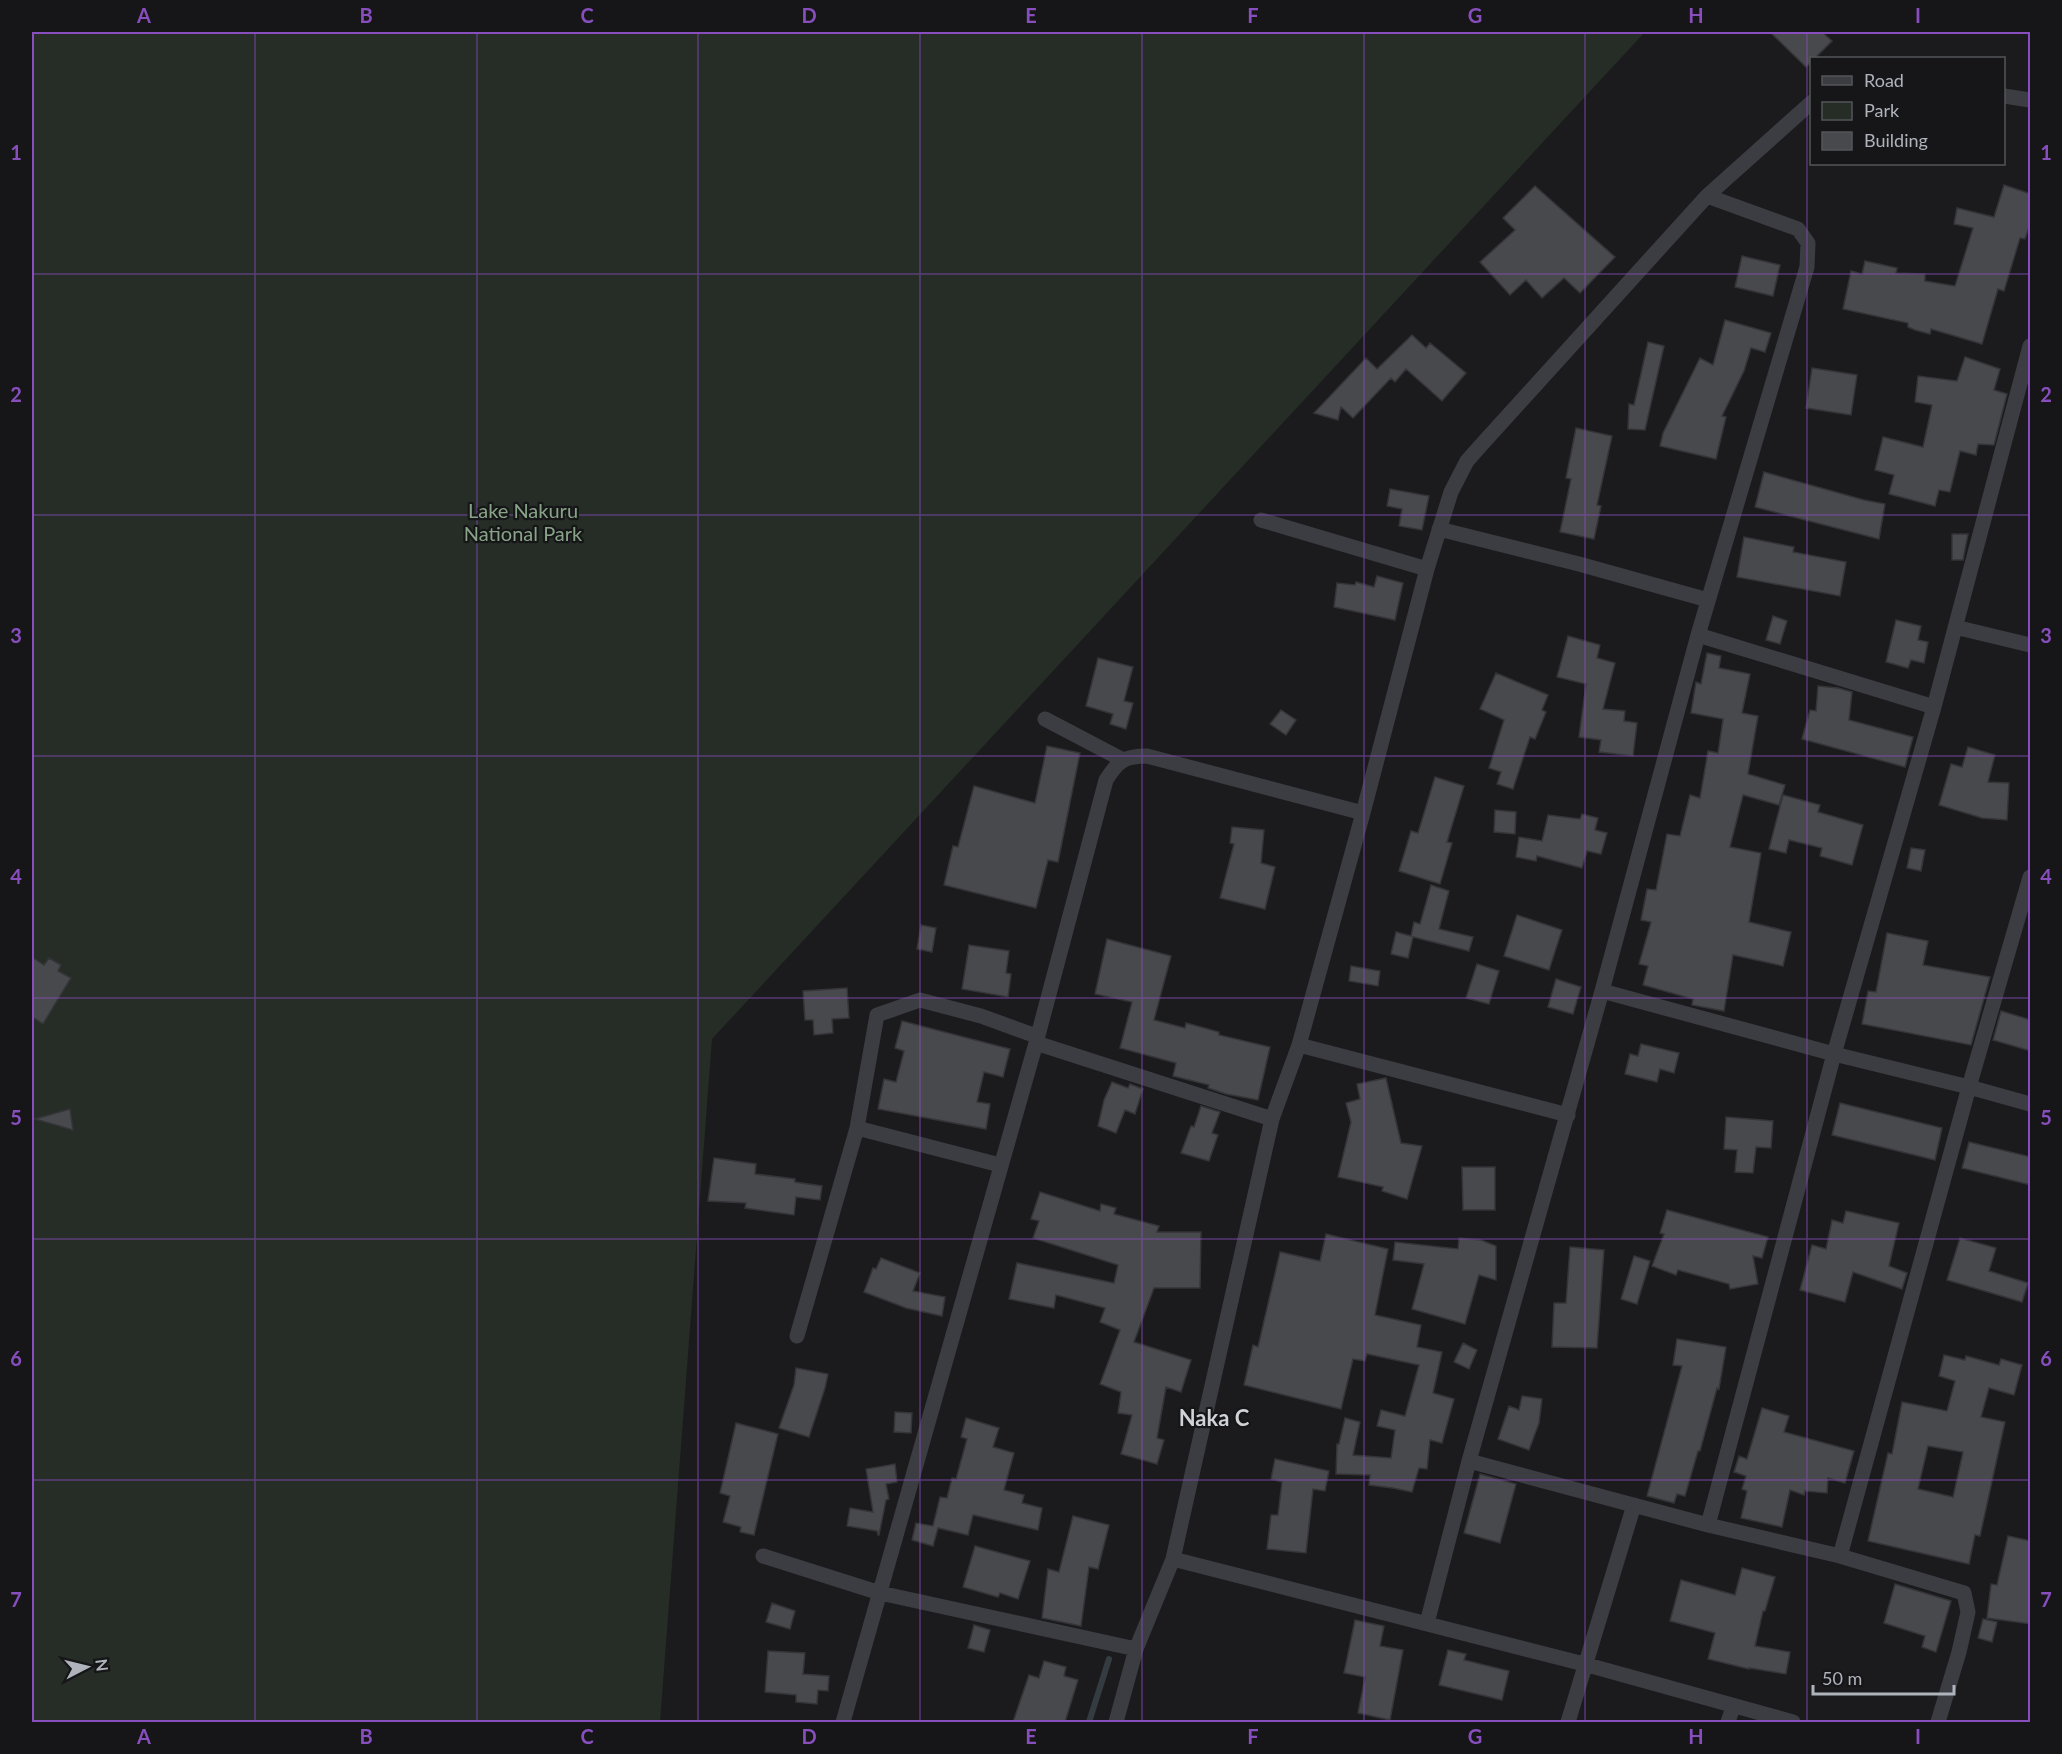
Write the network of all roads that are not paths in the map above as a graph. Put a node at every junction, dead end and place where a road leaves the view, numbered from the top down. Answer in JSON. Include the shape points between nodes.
{"nodes":[{"id":1,"x":2005,"y":96,"type":"edge"},
{"id":2,"x":2031,"y":100,"type":"edge"},
{"id":3,"x":1810,"y":104,"type":"edge"},
{"id":4,"x":1707,"y":196,"type":"junction"},
{"id":5,"x":2031,"y":346,"type":"edge"},
{"id":6,"x":1261,"y":520,"type":"dead end"},
{"id":7,"x":1439,"y":529,"type":"junction"},
{"id":8,"x":1427,"y":569,"type":"junction"},
{"id":9,"x":1708,"y":600,"type":"junction"},
{"id":10,"x":1955,"y":627,"type":"junction"},
{"id":11,"x":1698,"y":634,"type":"junction"},
{"id":12,"x":2031,"y":645,"type":"edge"},
{"id":13,"x":1934,"y":707,"type":"junction"},
{"id":14,"x":1045,"y":719,"type":"dead end"},
{"id":15,"x":1124,"y":760,"type":"junction"},
{"id":16,"x":1363,"y":813,"type":"junction"},
{"id":17,"x":2031,"y":877,"type":"edge"},
{"id":18,"x":1602,"y":991,"type":"junction"},
{"id":19,"x":1036,"y":1040,"type":"junction"},
{"id":20,"x":1299,"y":1045,"type":"junction"},
{"id":21,"x":1834,"y":1054,"type":"junction"},
{"id":22,"x":1969,"y":1087,"type":"junction"},
{"id":23,"x":2031,"y":1104,"type":"edge"},
{"id":24,"x":1568,"y":1115,"type":"junction"},
{"id":25,"x":1272,"y":1119,"type":"junction"},
{"id":26,"x":856,"y":1128,"type":"junction"},
{"id":27,"x":1000,"y":1165,"type":"junction"},
{"id":28,"x":796,"y":1336,"type":"dead end"},
{"id":29,"x":1469,"y":1461,"type":"junction"},
{"id":30,"x":1634,"y":1504,"type":"junction"},
{"id":31,"x":1708,"y":1525,"type":"junction"},
{"id":32,"x":763,"y":1556,"type":"dead end"},
{"id":33,"x":1840,"y":1556,"type":"junction"},
{"id":34,"x":1173,"y":1559,"type":"junction"},
{"id":35,"x":880,"y":1593,"type":"junction"},
{"id":36,"x":1427,"y":1623,"type":"junction"},
{"id":37,"x":1136,"y":1649,"type":"junction"},
{"id":38,"x":1584,"y":1664,"type":"junction"},
{"id":39,"x":1733,"y":1707,"type":"junction"},
{"id":40,"x":843,"y":1722,"type":"edge"},
{"id":41,"x":1116,"y":1722,"type":"edge"},
{"id":42,"x":1568,"y":1722,"type":"edge"},
{"id":43,"x":1728,"y":1722,"type":"edge"},
{"id":44,"x":1793,"y":1722,"type":"edge"},
{"id":45,"x":1938,"y":1722,"type":"edge"}],
"edges":[{"from":1,"to":2,"type":"street"},
{"from":3,"to":4,"type":"street"},
{"from":4,"to":7,"type":"street","via":[[1467,461]]},
{"from":4,"to":9,"type":"street","via":[[1798,229],[1808,243],[1809,257]]},
{"from":5,"to":10,"type":"street"},
{"from":6,"to":8,"type":"street"},
{"from":7,"to":8,"type":"street"},
{"from":7,"to":9,"type":"street"},
{"from":8,"to":16,"type":"street"},
{"from":9,"to":11,"type":"street"},
{"from":10,"to":12,"type":"street"},
{"from":10,"to":13,"type":"street"},
{"from":11,"to":13,"type":"street"},
{"from":11,"to":18,"type":"street"},
{"from":13,"to":21,"type":"street"},
{"from":14,"to":15,"type":"street"},
{"from":15,"to":16,"type":"street","via":[[1147,756]]},
{"from":15,"to":19,"type":"street","via":[[1106,780]]},
{"from":16,"to":20,"type":"street"},
{"from":17,"to":22,"type":"street"},
{"from":18,"to":21,"type":"street"},
{"from":18,"to":24,"type":"street"},
{"from":19,"to":25,"type":"street"},
{"from":19,"to":26,"type":"street","via":[[981,1016],[920,1000],[877,1015]]},
{"from":19,"to":27,"type":"street"},
{"from":20,"to":24,"type":"street"},
{"from":20,"to":25,"type":"street"},
{"from":21,"to":22,"type":"street"},
{"from":21,"to":31,"type":"street"},
{"from":22,"to":23,"type":"street"},
{"from":22,"to":33,"type":"street"},
{"from":24,"to":29,"type":"street"},
{"from":25,"to":34,"type":"street"},
{"from":26,"to":27,"type":"street"},
{"from":26,"to":28,"type":"street"},
{"from":27,"to":35,"type":"street"},
{"from":29,"to":30,"type":"street"},
{"from":29,"to":36,"type":"street"},
{"from":30,"to":31,"type":"street"},
{"from":30,"to":38,"type":"street"},
{"from":31,"to":33,"type":"street"},
{"from":32,"to":35,"type":"street"},
{"from":33,"to":45,"type":"street","via":[[1964,1593],[1968,1612]]},
{"from":34,"to":36,"type":"street"},
{"from":34,"to":37,"type":"street"},
{"from":35,"to":37,"type":"street"},
{"from":35,"to":40,"type":"street"},
{"from":36,"to":38,"type":"street"},
{"from":37,"to":41,"type":"street"},
{"from":38,"to":39,"type":"street"},
{"from":38,"to":42,"type":"street"},
{"from":39,"to":43,"type":"street"},
{"from":39,"to":44,"type":"street"}]}
